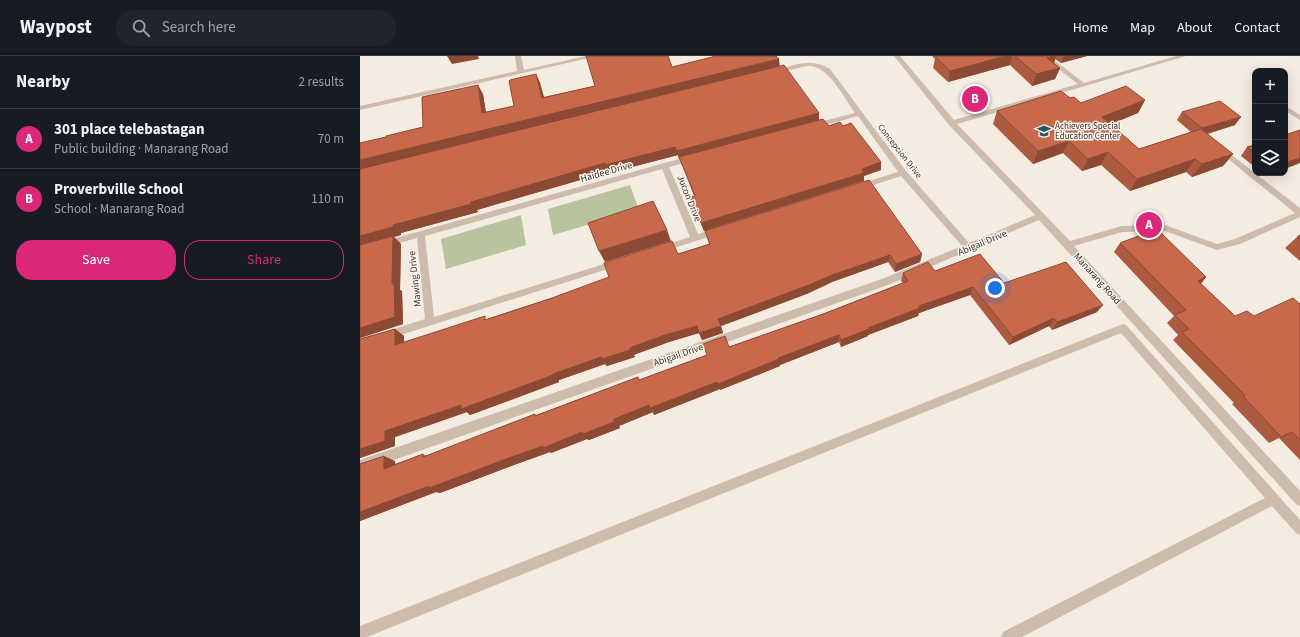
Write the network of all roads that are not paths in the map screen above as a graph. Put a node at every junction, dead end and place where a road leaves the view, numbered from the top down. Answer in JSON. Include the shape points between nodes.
{"nodes":[{"id":1,"x":518,"y":56,"type":"edge"},
{"id":2,"x":595,"y":56,"type":"edge"},
{"id":3,"x":897,"y":56,"type":"edge"},
{"id":4,"x":1045,"y":56,"type":"edge"},
{"id":5,"x":1183,"y":56,"type":"edge"},
{"id":6,"x":521,"y":72,"type":"junction"},
{"id":7,"x":763,"y":76,"type":"edge"},
{"id":8,"x":1083,"y":86,"type":"junction"},
{"id":9,"x":360,"y":108,"type":"edge"},
{"id":10,"x":1288,"y":110,"type":"edge"},
{"id":11,"x":859,"y":114,"type":"junction"},
{"id":12,"x":1300,"y":118,"type":"edge"},
{"id":13,"x":952,"y":123,"type":"junction"},
{"id":14,"x":807,"y":128,"type":"edge"},
{"id":15,"x":1213,"y":142,"type":"edge"},
{"id":16,"x":703,"y":156,"type":"edge"},
{"id":17,"x":665,"y":166,"type":"junction"},
{"id":18,"x":903,"y":173,"type":"junction"},
{"id":19,"x":851,"y":189,"type":"edge"},
{"id":20,"x":1300,"y":213,"type":"edge"},
{"id":21,"x":1041,"y":216,"type":"junction"},
{"id":22,"x":725,"y":229,"type":"edge"},
{"id":23,"x":421,"y":235,"type":"junction"},
{"id":24,"x":695,"y":238,"type":"junction"},
{"id":25,"x":1068,"y":245,"type":"junction"},
{"id":26,"x":969,"y":248,"type":"junction"},
{"id":27,"x":360,"y":252,"type":"edge"},
{"id":28,"x":650,"y":252,"type":"edge"},
{"id":29,"x":627,"y":259,"type":"edge"},
{"id":30,"x":430,"y":321,"type":"junction"},
{"id":31,"x":360,"y":344,"type":"edge"},
{"id":32,"x":360,"y":466,"type":"edge"},
{"id":33,"x":1274,"y":499,"type":"junction"},
{"id":34,"x":1300,"y":500,"type":"edge"},
{"id":35,"x":1300,"y":529,"type":"edge"},
{"id":36,"x":360,"y":633,"type":"edge"},
{"id":37,"x":1008,"y":637,"type":"edge"}],
"edges":[{"from":1,"to":6,"type":"street"},
{"from":2,"to":6,"type":"street"},
{"from":3,"to":13,"type":"street","name":"Manarang Road"},
{"from":4,"to":8,"type":"street"},
{"from":5,"to":8,"type":"street"},
{"from":6,"to":9,"type":"street"},
{"from":7,"to":11,"type":"street","name":"Concepcion Drive","via":[[809,64],[819,65],[828,70]]},
{"from":8,"to":13,"type":"street"},
{"from":10,"to":12,"type":"street"},
{"from":11,"to":14,"type":"street"},
{"from":11,"to":18,"type":"street","name":"Concepcion Drive"},
{"from":13,"to":21,"type":"street","name":"Manarang Road"},
{"from":15,"to":20,"type":"street"},
{"from":16,"to":17,"type":"street","name":"Haidee Drive"},
{"from":17,"to":23,"type":"street","name":"Haidee Drive"},
{"from":17,"to":24,"type":"street","name":"Jucon Drive"},
{"from":18,"to":19,"type":"street"},
{"from":18,"to":26,"type":"street","name":"Concepcion Drive"},
{"from":20,"to":25,"type":"street","via":[[1236,242],[1218,246],[1165,228],[1122,229]]},
{"from":21,"to":25,"type":"street","name":"Manarang Road"},
{"from":21,"to":26,"type":"street","name":"Abigail Drive"},
{"from":22,"to":24,"type":"street"},
{"from":23,"to":27,"type":"street","name":"Haidee Drive"},
{"from":23,"to":30,"type":"street","name":"Mawing Drive"},
{"from":24,"to":28,"type":"street"},
{"from":25,"to":34,"type":"street","name":"Manarang Road"},
{"from":26,"to":32,"type":"street","name":"Abigail Drive","via":[[885,282]]},
{"from":29,"to":30,"type":"street"},
{"from":30,"to":31,"type":"street"},
{"from":33,"to":35,"type":"street"},
{"from":33,"to":36,"type":"street","via":[[1123,328]]},
{"from":33,"to":37,"type":"street"}]}
